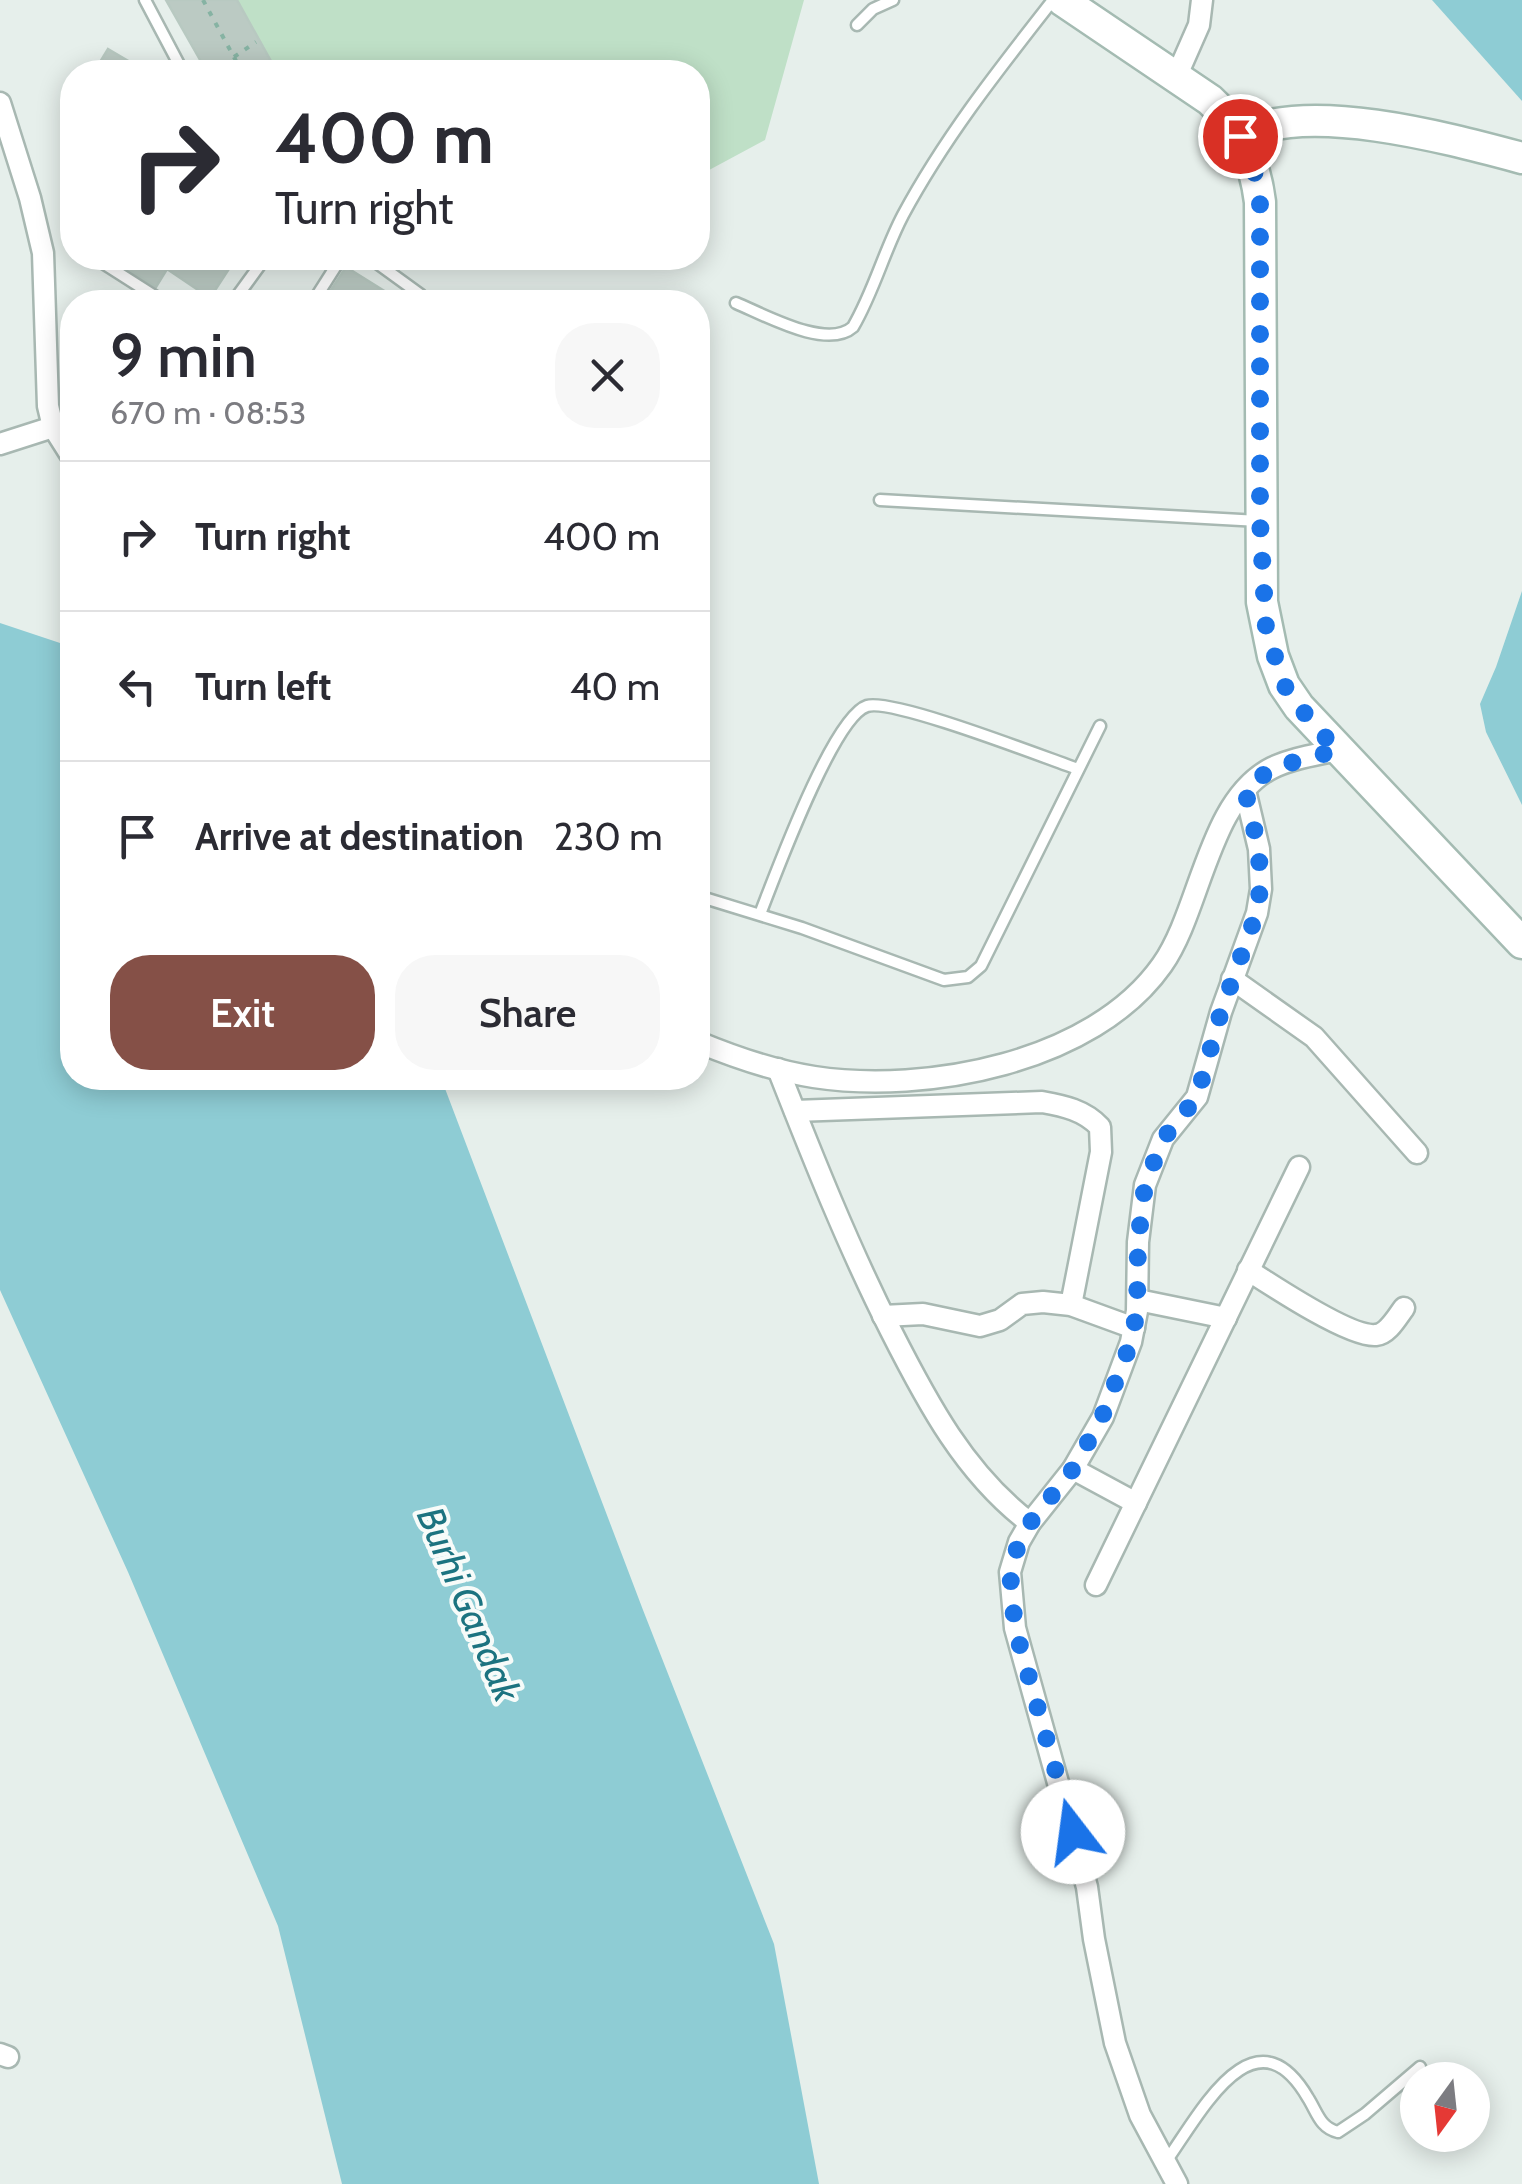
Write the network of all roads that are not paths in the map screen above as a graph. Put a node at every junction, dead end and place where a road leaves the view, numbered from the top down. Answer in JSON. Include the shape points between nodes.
{"nodes":[{"id":1,"x":145,"y":0,"type":"edge"},
{"id":2,"x":893,"y":0,"type":"edge"},
{"id":3,"x":1053,"y":0,"type":"edge"},
{"id":4,"x":1062,"y":0,"type":"edge"},
{"id":5,"x":1202,"y":0,"type":"edge"},
{"id":6,"x":858,"y":25,"type":"dead end"},
{"id":7,"x":178,"y":60,"type":"edge"},
{"id":8,"x":1176,"y":76,"type":"junction"},
{"id":9,"x":0,"y":103,"type":"edge"},
{"id":10,"x":1240,"y":136,"type":"junction"},
{"id":11,"x":1522,"y":158,"type":"edge"},
{"id":12,"x":114,"y":270,"type":"edge"},
{"id":13,"x":387,"y":270,"type":"edge"},
{"id":14,"x":145,"y":290,"type":"edge"},
{"id":15,"x":414,"y":290,"type":"edge"},
{"id":16,"x":736,"y":303,"type":"dead end"},
{"id":17,"x":54,"y":427,"type":"junction"},
{"id":18,"x":60,"y":437,"type":"edge"},
{"id":19,"x":0,"y":444,"type":"edge"},
{"id":20,"x":880,"y":500,"type":"dead end"},
{"id":21,"x":1260,"y":521,"type":"junction"},
{"id":22,"x":1100,"y":726,"type":"dead end"},
{"id":23,"x":1338,"y":750,"type":"junction"},
{"id":24,"x":1078,"y":769,"type":"junction"},
{"id":25,"x":1245,"y":790,"type":"junction"},
{"id":26,"x":710,"y":899,"type":"edge"},
{"id":27,"x":760,"y":914,"type":"junction"},
{"id":28,"x":1522,"y":943,"type":"edge"},
{"id":29,"x":1232,"y":978,"type":"junction"},
{"id":30,"x":710,"y":1046,"type":"edge"},
{"id":31,"x":778,"y":1069,"type":"junction"},
{"id":32,"x":795,"y":1111,"type":"junction"},
{"id":33,"x":1416,"y":1153,"type":"dead end"},
{"id":34,"x":1299,"y":1168,"type":"dead end"},
{"id":35,"x":1248,"y":1270,"type":"junction"},
{"id":36,"x":1138,"y":1300,"type":"junction"},
{"id":37,"x":1071,"y":1305,"type":"junction"},
{"id":38,"x":1404,"y":1308,"type":"dead end"},
{"id":39,"x":884,"y":1316,"type":"junction"},
{"id":40,"x":1226,"y":1318,"type":"junction"},
{"id":41,"x":1134,"y":1328,"type":"junction"},
{"id":42,"x":1073,"y":1469,"type":"junction"},
{"id":43,"x":1136,"y":1503,"type":"junction"},
{"id":44,"x":1030,"y":1523,"type":"junction"},
{"id":45,"x":1096,"y":1586,"type":"dead end"},
{"id":46,"x":1400,"y":2084,"type":"edge"},
{"id":47,"x":1166,"y":2160,"type":"junction"},
{"id":48,"x":1177,"y":2184,"type":"edge"}],
"edges":[{"from":1,"to":7,"type":"lane"},
{"from":2,"to":6,"type":"lane","via":[[873,8]]},
{"from":3,"to":16,"type":"lane","via":[[925,176],[853,327],[824,336]]},
{"from":4,"to":8,"type":"street"},
{"from":5,"to":8,"type":"street","via":[[1199,25]]},
{"from":8,"to":10,"type":"street","via":[[1226,114]]},
{"from":9,"to":17,"type":"street","via":[[43,253],[46,381]]},
{"from":10,"to":11,"type":"street","via":[[1286,121],[1360,124]]},
{"from":10,"to":21,"type":"street","via":[[1260,202]]},
{"from":12,"to":14,"type":"lane"},
{"from":13,"to":15,"type":"lane"},
{"from":17,"to":18,"type":"street"},
{"from":17,"to":19,"type":"street"},
{"from":20,"to":21,"type":"lane"},
{"from":21,"to":23,"type":"street","via":[[1262,602],[1273,656],[1298,707]]},
{"from":22,"to":24,"type":"lane"},
{"from":23,"to":25,"type":"street","via":[[1272,768]]},
{"from":23,"to":28,"type":"street"},
{"from":24,"to":27,"type":"lane","via":[[981,966],[968,978],[944,980]]},
{"from":24,"to":27,"type":"lane","via":[[905,710],[870,705],[856,711],[803,808]]},
{"from":25,"to":29,"type":"street","via":[[1260,889]]},
{"from":25,"to":31,"type":"street","via":[[1220,830],[1161,966],[1085,1031],[1047,1050],[946,1076],[863,1081]]},
{"from":26,"to":27,"type":"lane"},
{"from":29,"to":33,"type":"street","via":[[1314,1037]]},
{"from":29,"to":36,"type":"street","via":[[1197,1097],[1163,1139],[1145,1185]]},
{"from":30,"to":31,"type":"street"},
{"from":31,"to":32,"type":"street"},
{"from":32,"to":37,"type":"street","via":[[1042,1102],[1092,1118],[1100,1128],[1101,1152]]},
{"from":32,"to":39,"type":"street"},
{"from":34,"to":35,"type":"street"},
{"from":35,"to":38,"type":"street","via":[[1372,1336],[1390,1327]]},
{"from":35,"to":40,"type":"street"},
{"from":36,"to":40,"type":"street"},
{"from":36,"to":41,"type":"street"},
{"from":37,"to":39,"type":"street","via":[[1022,1304],[980,1326],[923,1314]]},
{"from":37,"to":41,"type":"street"},
{"from":39,"to":44,"type":"street","via":[[969,1464]]},
{"from":40,"to":43,"type":"street"},
{"from":41,"to":42,"type":"street","via":[[1114,1391]]},
{"from":42,"to":43,"type":"street"},
{"from":42,"to":44,"type":"street"},
{"from":43,"to":45,"type":"street"},
{"from":44,"to":47,"type":"street","via":[[1010,1572],[1015,1628],[1081,1861],[1115,2043],[1140,2115]]},
{"from":46,"to":47,"type":"lane","via":[[1338,2132],[1325,2127],[1286,2069],[1256,2062],[1225,2083]]},
{"from":47,"to":48,"type":"street"}]}
